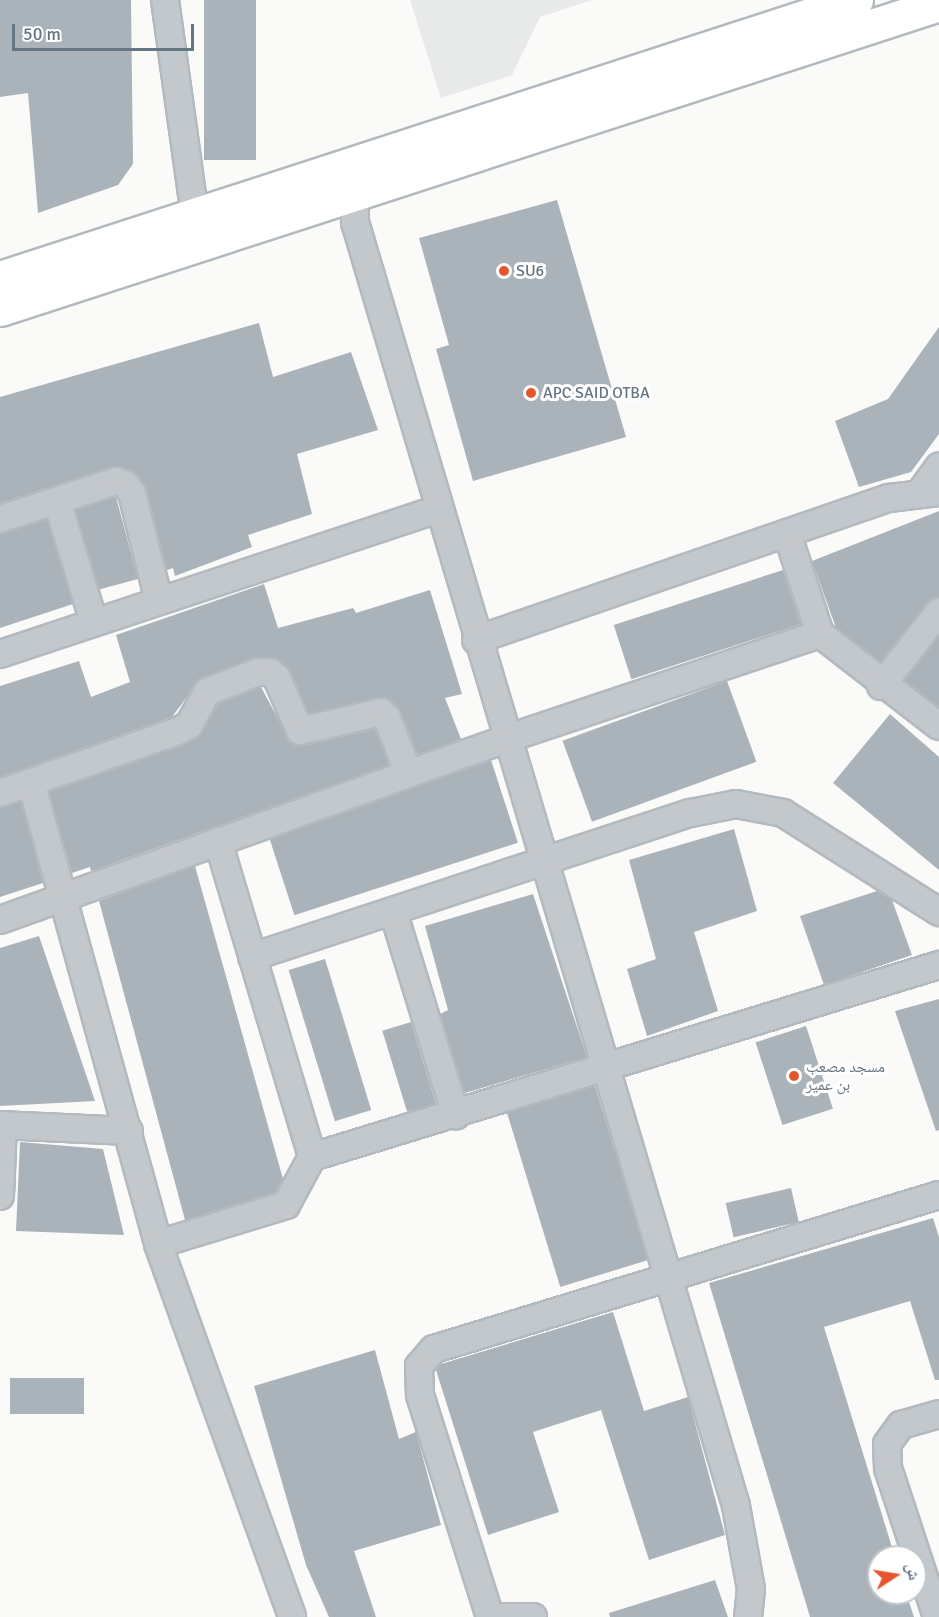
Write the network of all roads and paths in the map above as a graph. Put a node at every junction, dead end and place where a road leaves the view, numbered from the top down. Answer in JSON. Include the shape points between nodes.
{"nodes":[{"id":1,"x":165,"y":0,"type":"edge"},
{"id":2,"x":856,"y":0,"type":"edge"},
{"id":3,"x":939,"y":4,"type":"edge"},
{"id":4,"x":345,"y":190,"type":"junction"},
{"id":5,"x":195,"y":215,"type":"junction"},
{"id":6,"x":0,"y":278,"type":"edge"},
{"id":7,"x":0,"y":309,"type":"edge"},
{"id":8,"x":939,"y":467,"type":"edge"},
{"id":9,"x":930,"y":491,"type":"edge"},
{"id":10,"x":57,"y":501,"type":"junction"},
{"id":11,"x":438,"y":509,"type":"junction"},
{"id":12,"x":0,"y":519,"type":"edge"},
{"id":13,"x":787,"y":533,"type":"junction"},
{"id":14,"x":159,"y":601,"type":"junction"},
{"id":15,"x":939,"y":612,"type":"edge"},
{"id":16,"x":94,"y":623,"type":"junction"},
{"id":17,"x":820,"y":634,"type":"junction"},
{"id":18,"x":476,"y":640,"type":"junction"},
{"id":19,"x":0,"y":654,"type":"edge"},
{"id":20,"x":881,"y":686,"type":"junction"},
{"id":21,"x":939,"y":726,"type":"edge"},
{"id":22,"x":506,"y":739,"type":"junction"},
{"id":23,"x":409,"y":774,"type":"junction"},
{"id":24,"x":31,"y":782,"type":"junction"},
{"id":25,"x":0,"y":793,"type":"edge"},
{"id":26,"x":218,"y":841,"type":"junction"},
{"id":27,"x":544,"y":862,"type":"junction"},
{"id":28,"x":66,"y":895,"type":"junction"},
{"id":29,"x":393,"y":911,"type":"junction"},
{"id":30,"x":939,"y":912,"type":"edge"},
{"id":31,"x":0,"y":920,"type":"edge"},
{"id":32,"x":252,"y":957,"type":"junction"},
{"id":33,"x":939,"y":965,"type":"edge"},
{"id":34,"x":606,"y":1070,"type":"junction"},
{"id":35,"x":456,"y":1116,"type":"junction"},
{"id":36,"x":1,"y":1125,"type":"edge"},
{"id":37,"x":129,"y":1131,"type":"junction"},
{"id":38,"x":312,"y":1157,"type":"junction"},
{"id":39,"x":939,"y":1195,"type":"edge"},
{"id":40,"x":0,"y":1196,"type":"edge"},
{"id":41,"x":158,"y":1244,"type":"junction"},
{"id":42,"x":669,"y":1277,"type":"junction"},
{"id":43,"x":939,"y":1414,"type":"edge"},
{"id":44,"x":292,"y":1617,"type":"edge"},
{"id":45,"x":490,"y":1617,"type":"edge"},
{"id":46,"x":504,"y":1617,"type":"edge"},
{"id":47,"x":533,"y":1617,"type":"edge"},
{"id":48,"x":748,"y":1617,"type":"edge"},
{"id":49,"x":937,"y":1617,"type":"edge"}],
"edges":[{"from":1,"to":5,"type":"street"},
{"from":2,"to":4,"type":"main road"},
{"from":3,"to":4,"type":"main road"},
{"from":4,"to":5,"type":"main road"},
{"from":4,"to":7,"type":"main road"},
{"from":4,"to":11,"type":"street"},
{"from":5,"to":6,"type":"main road"},
{"from":8,"to":9,"type":"street"},
{"from":9,"to":13,"type":"street"},
{"from":10,"to":12,"type":"street"},
{"from":10,"to":14,"type":"street","via":[[116,482],[125,484],[132,493]]},
{"from":10,"to":16,"type":"street"},
{"from":11,"to":14,"type":"street"},
{"from":11,"to":18,"type":"street"},
{"from":13,"to":17,"type":"street"},
{"from":13,"to":18,"type":"street"},
{"from":14,"to":16,"type":"street"},
{"from":15,"to":20,"type":"street"},
{"from":16,"to":19,"type":"street"},
{"from":17,"to":20,"type":"street"},
{"from":17,"to":22,"type":"street"},
{"from":18,"to":22,"type":"street"},
{"from":20,"to":21,"type":"street"},
{"from":22,"to":23,"type":"street"},
{"from":22,"to":27,"type":"street"},
{"from":23,"to":24,"type":"street","via":[[381,712],[300,730],[270,672],[207,692],[189,725],[178,731]]},
{"from":23,"to":26,"type":"street"},
{"from":24,"to":25,"type":"street"},
{"from":24,"to":28,"type":"street"},
{"from":26,"to":28,"type":"street"},
{"from":26,"to":32,"type":"street"},
{"from":27,"to":29,"type":"street"},
{"from":27,"to":30,"type":"street","via":[[691,813],[736,804],[783,813]]},
{"from":27,"to":34,"type":"street"},
{"from":28,"to":31,"type":"street"},
{"from":28,"to":37,"type":"street"},
{"from":29,"to":32,"type":"street"},
{"from":29,"to":35,"type":"street"},
{"from":32,"to":38,"type":"street"},
{"from":33,"to":34,"type":"street"},
{"from":34,"to":35,"type":"street"},
{"from":34,"to":42,"type":"street"},
{"from":35,"to":38,"type":"street"},
{"from":36,"to":37,"type":"street"},
{"from":36,"to":40,"type":"street"},
{"from":37,"to":41,"type":"street"},
{"from":38,"to":41,"type":"street","via":[[286,1205]]},
{"from":39,"to":42,"type":"street"},
{"from":41,"to":44,"type":"street"},
{"from":42,"to":45,"type":"street","via":[[434,1349],[419,1366],[420,1395]]},
{"from":42,"to":48,"type":"street","via":[[736,1506],[751,1589]]},
{"from":43,"to":49,"type":"street","via":[[901,1425],[887,1444],[888,1468]]},
{"from":46,"to":47,"type":"street"}]}
